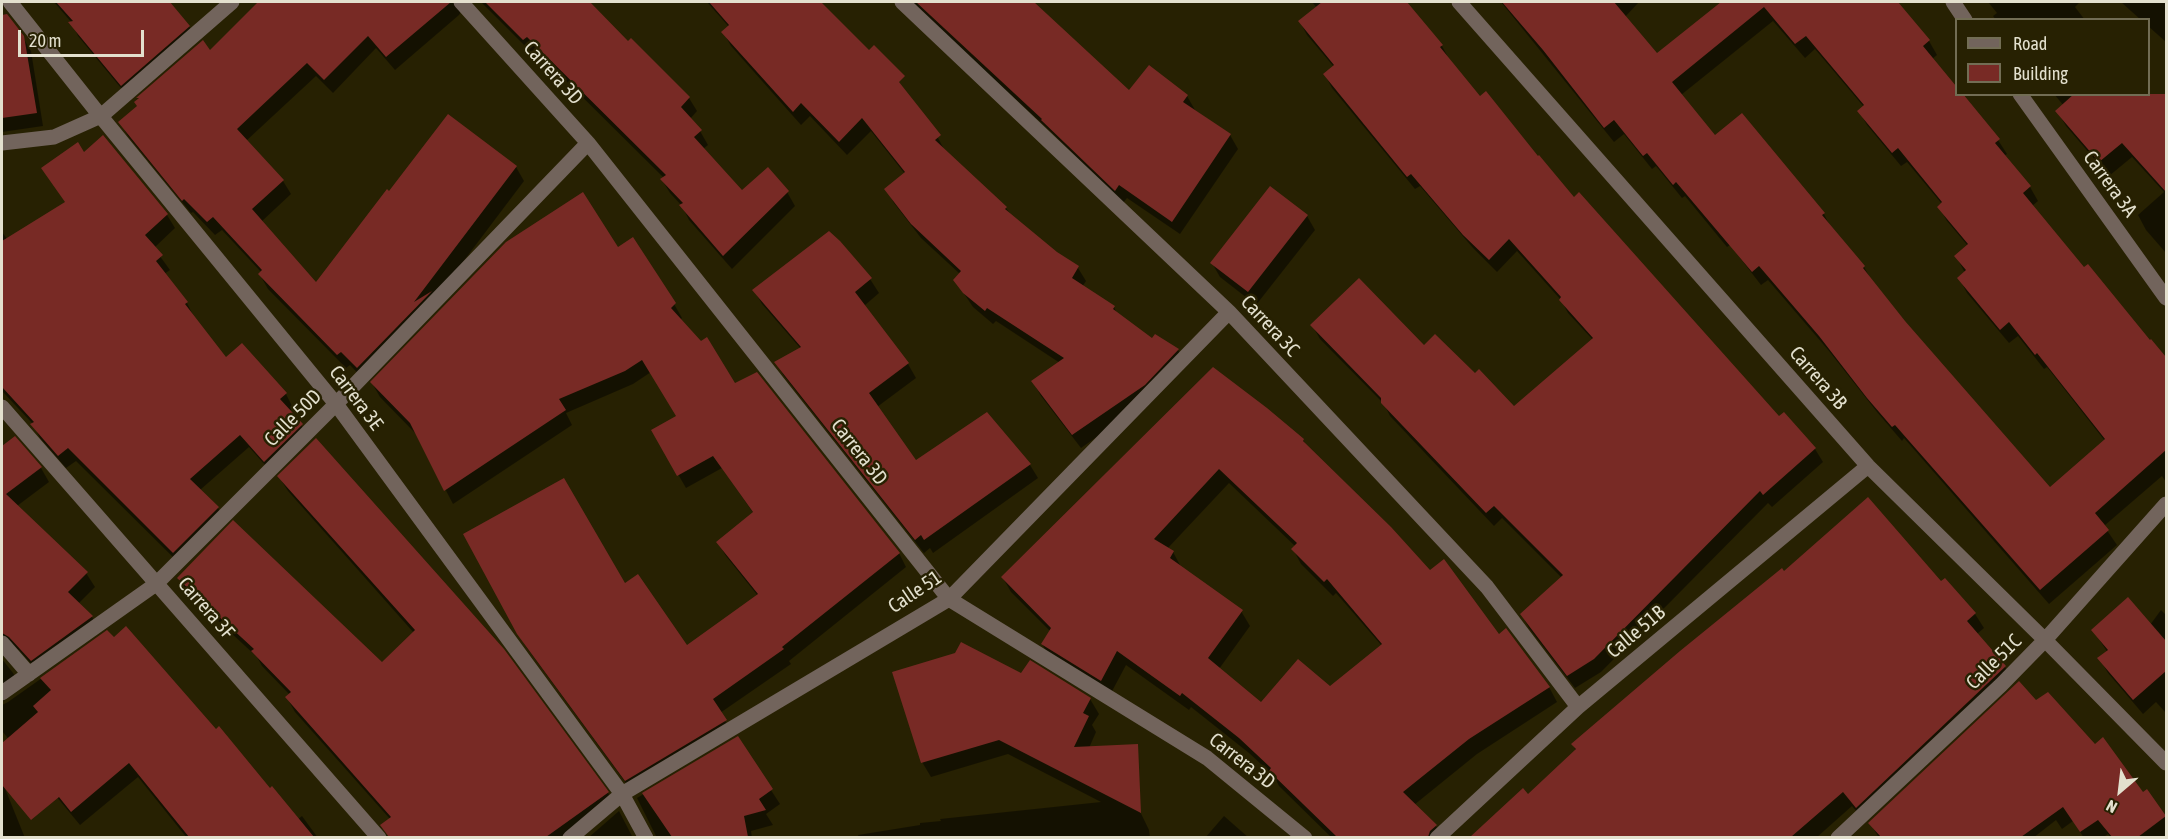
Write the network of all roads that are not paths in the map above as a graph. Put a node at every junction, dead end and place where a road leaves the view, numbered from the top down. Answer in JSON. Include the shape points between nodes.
{"nodes":[{"id":1,"x":10,"y":2,"type":"edge"},
{"id":2,"x":232,"y":2,"type":"edge"},
{"id":3,"x":461,"y":2,"type":"edge"},
{"id":4,"x":902,"y":2,"type":"edge"},
{"id":5,"x":1459,"y":2,"type":"edge"},
{"id":6,"x":1953,"y":2,"type":"edge"},
{"id":7,"x":1964,"y":18,"type":"edge"},
{"id":8,"x":2021,"y":96,"type":"edge"},
{"id":9,"x":101,"y":116,"type":"junction"},
{"id":10,"x":2,"y":143,"type":"edge"},
{"id":11,"x":588,"y":143,"type":"junction"},
{"id":12,"x":2166,"y":298,"type":"edge"},
{"id":13,"x":1229,"y":312,"type":"junction"},
{"id":14,"x":336,"y":404,"type":"junction"},
{"id":15,"x":2,"y":407,"type":"edge"},
{"id":16,"x":1868,"y":466,"type":"junction"},
{"id":17,"x":2166,"y":504,"type":"edge"},
{"id":18,"x":156,"y":584,"type":"junction"},
{"id":19,"x":949,"y":599,"type":"junction"},
{"id":20,"x":2045,"y":640,"type":"junction"},
{"id":21,"x":2,"y":643,"type":"edge"},
{"id":22,"x":29,"y":674,"type":"junction"},
{"id":23,"x":2,"y":693,"type":"edge"},
{"id":24,"x":1578,"y":707,"type":"junction"},
{"id":25,"x":2166,"y":763,"type":"edge"},
{"id":26,"x":622,"y":794,"type":"junction"},
{"id":27,"x":1846,"y":835,"type":"edge"},
{"id":28,"x":379,"y":837,"type":"edge"},
{"id":29,"x":570,"y":837,"type":"edge"},
{"id":30,"x":646,"y":837,"type":"edge"},
{"id":31,"x":1303,"y":837,"type":"edge"},
{"id":32,"x":1437,"y":837,"type":"edge"}],
"edges":[{"from":1,"to":9,"type":"street","name":"Carrera 3E"},
{"from":2,"to":9,"type":"street"},
{"from":3,"to":11,"type":"street","name":"Carrera 3D"},
{"from":4,"to":13,"type":"street","name":"Carrera 3C"},
{"from":5,"to":16,"type":"street","name":"Carrera 3B"},
{"from":6,"to":7,"type":"street"},
{"from":8,"to":12,"type":"street","name":"Carrera 3A"},
{"from":9,"to":10,"type":"street","via":[[54,137]]},
{"from":9,"to":14,"type":"street","name":"Carrera 3E"},
{"from":11,"to":14,"type":"street","name":"Calle 50D"},
{"from":11,"to":19,"type":"street","name":"Carrera 3D"},
{"from":13,"to":19,"type":"street","name":"Calle 51"},
{"from":13,"to":24,"type":"street","name":"Carrera 3C","via":[[1486,587]]},
{"from":14,"to":18,"type":"street","name":"Calle 50D"},
{"from":14,"to":26,"type":"street","name":"Carrera 3E"},
{"from":15,"to":18,"type":"street","name":"Carrera 3F"},
{"from":16,"to":20,"type":"street","name":"Carrera 3B"},
{"from":16,"to":24,"type":"street","name":"Calle 51B"},
{"from":17,"to":20,"type":"street","name":"Calle 51C"},
{"from":18,"to":22,"type":"street","name":"Calle 50D"},
{"from":18,"to":28,"type":"street","name":"Carrera 3F"},
{"from":19,"to":26,"type":"street","name":"Calle 51"},
{"from":19,"to":31,"type":"street","name":"Carrera 3D","via":[[1207,758]]},
{"from":20,"to":25,"type":"street","name":"Carrera 3B"},
{"from":20,"to":27,"type":"street","name":"Calle 51C"},
{"from":21,"to":22,"type":"street"},
{"from":22,"to":23,"type":"street","name":"Calle 50D"},
{"from":24,"to":32,"type":"street","name":"Calle 51B"},
{"from":26,"to":29,"type":"street","name":"Calle 51"},
{"from":26,"to":30,"type":"street","name":"Carrera 3E"}]}
